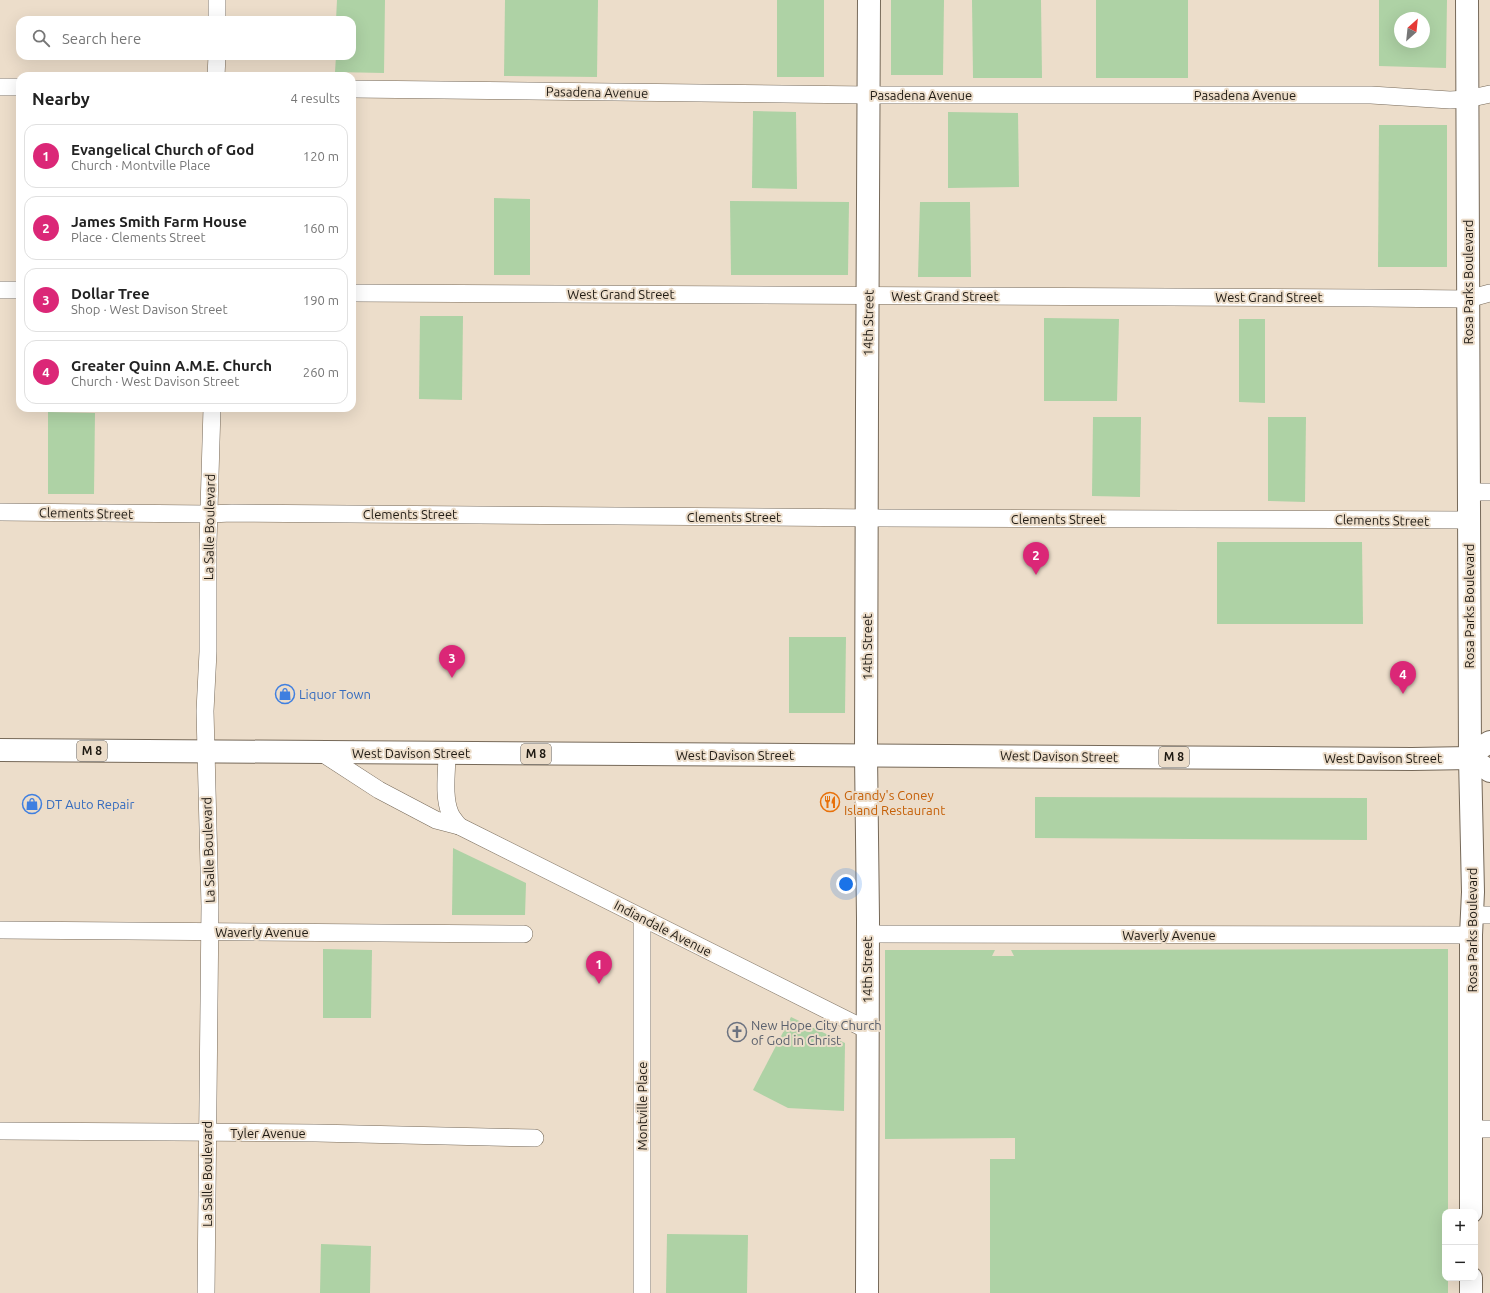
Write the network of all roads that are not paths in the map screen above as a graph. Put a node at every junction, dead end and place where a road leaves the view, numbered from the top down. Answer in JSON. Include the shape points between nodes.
{"nodes":[{"id":1,"x":217,"y":0,"type":"edge"},
{"id":2,"x":869,"y":0,"type":"edge"},
{"id":3,"x":1467,"y":0,"type":"edge"},
{"id":4,"x":217,"y":16,"type":"edge"},
{"id":5,"x":217,"y":60,"type":"edge"},
{"id":6,"x":216,"y":72,"type":"edge"},
{"id":7,"x":0,"y":87,"type":"edge"},
{"id":8,"x":16,"y":87,"type":"edge"},
{"id":9,"x":356,"y":90,"type":"edge"},
{"id":10,"x":1490,"y":94,"type":"edge"},
{"id":11,"x":869,"y":95,"type":"junction"},
{"id":12,"x":1467,"y":99,"type":"junction"},
{"id":13,"x":0,"y":290,"type":"edge"},
{"id":14,"x":16,"y":290,"type":"edge"},
{"id":15,"x":356,"y":293,"type":"edge"},
{"id":16,"x":1490,"y":293,"type":"edge"},
{"id":17,"x":868,"y":295,"type":"junction"},
{"id":18,"x":1468,"y":299,"type":"junction"},
{"id":19,"x":212,"y":412,"type":"edge"},
{"id":20,"x":1469,"y":492,"type":"junction"},
{"id":21,"x":1490,"y":492,"type":"edge"},
{"id":22,"x":0,"y":512,"type":"edge"},
{"id":23,"x":209,"y":514,"type":"junction"},
{"id":24,"x":868,"y":518,"type":"junction"},
{"id":25,"x":1468,"y":520,"type":"junction"},
{"id":26,"x":1490,"y":742,"type":"edge"},
{"id":27,"x":0,"y":750,"type":"edge"},
{"id":28,"x":206,"y":752,"type":"junction"},
{"id":29,"x":322,"y":753,"type":"junction"},
{"id":30,"x":447,"y":753,"type":"junction"},
{"id":31,"x":866,"y":755,"type":"junction"},
{"id":32,"x":1470,"y":758,"type":"junction"},
{"id":33,"x":1490,"y":771,"type":"edge"},
{"id":34,"x":459,"y":826,"type":"junction"},
{"id":35,"x":642,"y":918,"type":"junction"},
{"id":36,"x":1477,"y":922,"type":"edge"},
{"id":37,"x":0,"y":930,"type":"edge"},
{"id":38,"x":209,"y":932,"type":"junction"},
{"id":39,"x":524,"y":934,"type":"dead end"},
{"id":40,"x":867,"y":934,"type":"junction"},
{"id":41,"x":867,"y":1030,"type":"junction"},
{"id":42,"x":1481,"y":1129,"type":"edge"},
{"id":43,"x":0,"y":1131,"type":"edge"},
{"id":44,"x":208,"y":1132,"type":"junction"},
{"id":45,"x":535,"y":1138,"type":"dead end"},
{"id":46,"x":1471,"y":1209,"type":"edge"},
{"id":47,"x":1471,"y":1281,"type":"edge"},
{"id":48,"x":206,"y":1293,"type":"edge"},
{"id":49,"x":642,"y":1293,"type":"edge"},
{"id":50,"x":866,"y":1293,"type":"edge"},
{"id":51,"x":1471,"y":1293,"type":"edge"}],
"edges":[{"from":1,"to":4,"type":"street"},
{"from":2,"to":11,"type":"main road","name":"14th Street"},
{"from":3,"to":12,"type":"main road","name":"Rosa Parks Boulevard"},
{"from":5,"to":6,"type":"street"},
{"from":7,"to":8,"type":"street"},
{"from":9,"to":11,"type":"street","name":"Pasadena Avenue"},
{"from":10,"to":12,"type":"street","name":"Pasadena Avenue"},
{"from":11,"to":12,"type":"street","name":"Pasadena Avenue","via":[[1371,95]]},
{"from":11,"to":17,"type":"main road","name":"14th Street"},
{"from":12,"to":18,"type":"main road","name":"Rosa Parks Boulevard"},
{"from":13,"to":14,"type":"street"},
{"from":15,"to":17,"type":"street","name":"West Grand Street"},
{"from":16,"to":18,"type":"street","name":"West Grand Street"},
{"from":17,"to":18,"type":"street","name":"West Grand Street"},
{"from":17,"to":24,"type":"main road","name":"14th Street"},
{"from":18,"to":20,"type":"main road","name":"Rosa Parks Boulevard"},
{"from":19,"to":23,"type":"street","name":"La Salle Boulevard"},
{"from":20,"to":21,"type":"street"},
{"from":20,"to":25,"type":"main road","name":"Rosa Parks Boulevard"},
{"from":22,"to":23,"type":"street","name":"Clements Street"},
{"from":23,"to":24,"type":"street","name":"Clements Street"},
{"from":23,"to":28,"type":"street","name":"La Salle Boulevard"},
{"from":24,"to":25,"type":"street","name":"Clements Street"},
{"from":24,"to":31,"type":"main road","name":"14th Street"},
{"from":25,"to":32,"type":"main road","name":"Rosa Parks Boulevard"},
{"from":26,"to":32,"type":"main road"},
{"from":27,"to":28,"type":"main road","name":"West Davison Street","number":"M 8"},
{"from":28,"to":29,"type":"main road","name":"West Davison Street","number":"M 8"},
{"from":28,"to":38,"type":"street","name":"La Salle Boulevard"},
{"from":29,"to":30,"type":"main road","name":"West Davison Street","number":"M 8"},
{"from":29,"to":34,"type":"street","name":"Indiandale Avenue","via":[[385,793],[436,820]]},
{"from":30,"to":31,"type":"main road","name":"West Davison Street","number":"M 8"},
{"from":30,"to":34,"type":"street","via":[[448,806],[450,814]]},
{"from":31,"to":32,"type":"main road","name":"West Davison Street","number":"M 8"},
{"from":31,"to":40,"type":"main road","name":"14th Street"},
{"from":32,"to":33,"type":"main road"},
{"from":32,"to":36,"type":"main road","name":"Rosa Parks Boulevard","via":[[1473,892]]},
{"from":34,"to":35,"type":"street","name":"Indiandale Avenue"},
{"from":35,"to":41,"type":"street","name":"Indiandale Avenue"},
{"from":35,"to":49,"type":"street","name":"Montville Place"},
{"from":36,"to":40,"type":"street","name":"Waverly Avenue"},
{"from":36,"to":42,"type":"main road","name":"Rosa Parks Boulevard"},
{"from":37,"to":38,"type":"street","name":"Waverly Avenue"},
{"from":38,"to":39,"type":"street","name":"Waverly Avenue"},
{"from":38,"to":44,"type":"street","name":"La Salle Boulevard"},
{"from":40,"to":41,"type":"main road","name":"14th Street"},
{"from":41,"to":50,"type":"main road","name":"14th Street"},
{"from":42,"to":46,"type":"main road","name":"Rosa Parks Boulevard"},
{"from":43,"to":44,"type":"street","name":"Tyler Avenue"},
{"from":44,"to":45,"type":"street","name":"Tyler Avenue"},
{"from":44,"to":48,"type":"street","name":"La Salle Boulevard"},
{"from":47,"to":51,"type":"main road"}]}
